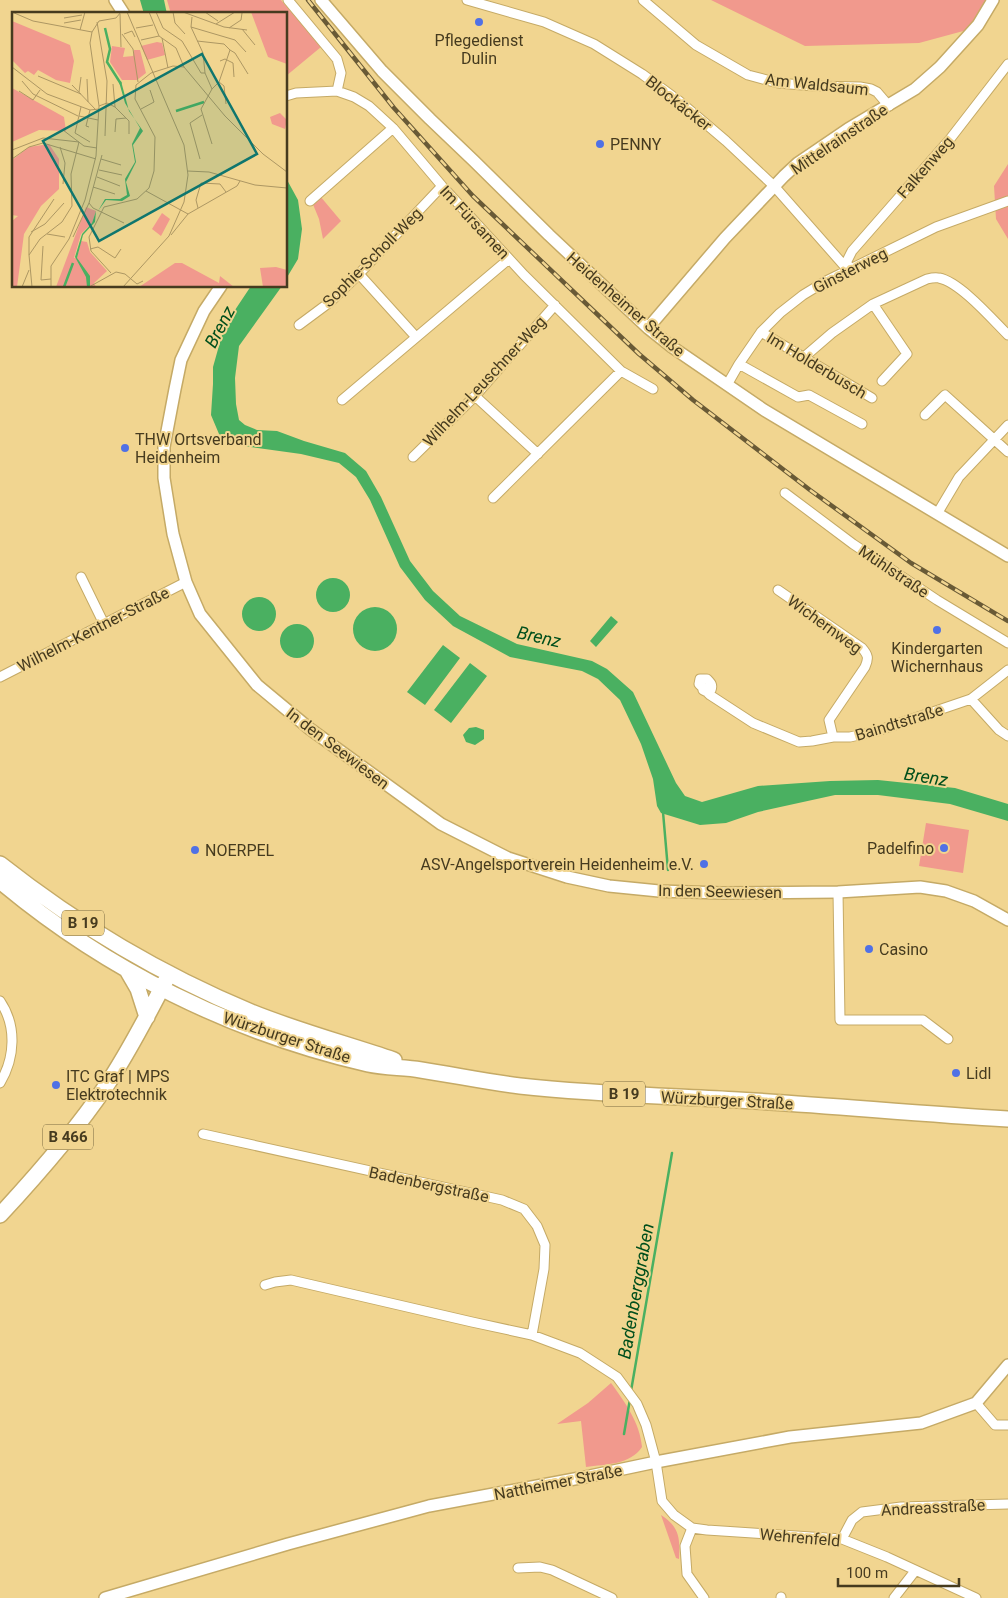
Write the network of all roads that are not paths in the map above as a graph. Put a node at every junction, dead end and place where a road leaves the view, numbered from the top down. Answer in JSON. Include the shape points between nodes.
{"nodes":[{"id":1,"x":116,"y":0,"type":"edge"},
{"id":2,"x":288,"y":0,"type":"edge"},
{"id":3,"x":322,"y":0,"type":"edge"},
{"id":4,"x":467,"y":0,"type":"edge"},
{"id":5,"x":643,"y":0,"type":"edge"},
{"id":6,"x":993,"y":0,"type":"edge"},
{"id":7,"x":123,"y":12,"type":"edge"},
{"id":8,"x":1008,"y":64,"type":"edge"},
{"id":9,"x":337,"y":91,"type":"junction"},
{"id":10,"x":288,"y":95,"type":"edge"},
{"id":11,"x":889,"y":106,"type":"junction"},
{"id":12,"x":392,"y":128,"type":"junction"},
{"id":13,"x":442,"y":186,"type":"junction"},
{"id":14,"x":774,"y":186,"type":"junction"},
{"id":15,"x":310,"y":201,"type":"dead end"},
{"id":16,"x":1008,"y":201,"type":"edge"},
{"id":17,"x":509,"y":259,"type":"junction"},
{"id":18,"x":848,"y":270,"type":"junction"},
{"id":19,"x":359,"y":274,"type":"junction"},
{"id":20,"x":220,"y":288,"type":"edge"},
{"id":21,"x":874,"y":304,"type":"junction"},
{"id":22,"x":555,"y":305,"type":"junction"},
{"id":23,"x":300,"y":324,"type":"dead end"},
{"id":24,"x":648,"y":328,"type":"junction"},
{"id":25,"x":761,"y":332,"type":"junction"},
{"id":26,"x":1008,"y":335,"type":"edge"},
{"id":27,"x":416,"y":337,"type":"junction"},
{"id":28,"x":803,"y":358,"type":"junction"},
{"id":29,"x":739,"y":364,"type":"junction"},
{"id":30,"x":622,"y":371,"type":"junction"},
{"id":31,"x":882,"y":381,"type":"dead end"},
{"id":32,"x":727,"y":385,"type":"junction"},
{"id":33,"x":653,"y":389,"type":"dead end"},
{"id":34,"x":475,"y":396,"type":"junction"},
{"id":35,"x":872,"y":398,"type":"dead end"},
{"id":36,"x":342,"y":400,"type":"dead end"},
{"id":37,"x":925,"y":415,"type":"dead end"},
{"id":38,"x":862,"y":424,"type":"dead end"},
{"id":39,"x":1008,"y":425,"type":"edge"},
{"id":40,"x":994,"y":439,"type":"junction"},
{"id":41,"x":1008,"y":452,"type":"edge"},
{"id":42,"x":538,"y":454,"type":"junction"},
{"id":43,"x":413,"y":457,"type":"dead end"},
{"id":44,"x":785,"y":493,"type":"dead end"},
{"id":45,"x":493,"y":498,"type":"dead end"},
{"id":46,"x":938,"y":514,"type":"junction"},
{"id":47,"x":1008,"y":556,"type":"edge"},
{"id":48,"x":81,"y":577,"type":"dead end"},
{"id":49,"x":186,"y":582,"type":"junction"},
{"id":50,"x":778,"y":590,"type":"dead end"},
{"id":51,"x":104,"y":624,"type":"junction"},
{"id":52,"x":1008,"y":643,"type":"edge"},
{"id":53,"x":1008,"y":670,"type":"edge"},
{"id":54,"x":0,"y":676,"type":"edge"},
{"id":55,"x":703,"y":690,"type":"dead end"},
{"id":56,"x":971,"y":699,"type":"junction"},
{"id":57,"x":1008,"y":736,"type":"edge"},
{"id":58,"x":833,"y":737,"type":"junction"},
{"id":59,"x":0,"y":864,"type":"edge"},
{"id":60,"x":0,"y":881,"type":"edge"},
{"id":61,"x":838,"y":892,"type":"junction"},
{"id":62,"x":1008,"y":920,"type":"edge"},
{"id":63,"x":127,"y":970,"type":"junction"},
{"id":64,"x":170,"y":974,"type":"junction"},
{"id":65,"x":162,"y":988,"type":"junction"},
{"id":66,"x":0,"y":1001,"type":"edge"},
{"id":67,"x":147,"y":1017,"type":"junction"},
{"id":68,"x":948,"y":1039,"type":"dead end"},
{"id":69,"x":417,"y":1069,"type":"junction"},
{"id":70,"x":0,"y":1084,"type":"edge"},
{"id":71,"x":1008,"y":1119,"type":"edge"},
{"id":72,"x":203,"y":1134,"type":"dead end"},
{"id":73,"x":0,"y":1215,"type":"edge"},
{"id":74,"x":266,"y":1285,"type":"dead end"},
{"id":75,"x":532,"y":1334,"type":"junction"},
{"id":76,"x":1008,"y":1366,"type":"edge"},
{"id":77,"x":976,"y":1403,"type":"junction"},
{"id":78,"x":1008,"y":1425,"type":"edge"},
{"id":79,"x":656,"y":1462,"type":"junction"},
{"id":80,"x":1008,"y":1504,"type":"edge"},
{"id":81,"x":692,"y":1528,"type":"junction"},
{"id":82,"x":842,"y":1539,"type":"junction"},
{"id":83,"x":518,"y":1568,"type":"dead end"},
{"id":84,"x":916,"y":1571,"type":"junction"},
{"id":85,"x":105,"y":1598,"type":"edge"},
{"id":86,"x":612,"y":1598,"type":"edge"},
{"id":87,"x":704,"y":1598,"type":"edge"},
{"id":88,"x":894,"y":1598,"type":"edge"},
{"id":89,"x":976,"y":1598,"type":"edge"}],
"edges":[{"from":1,"to":7,"type":"street"},
{"from":2,"to":9,"type":"street","via":[[337,59],[341,73]]},
{"from":3,"to":24,"type":"street","name":"Heidenheimer Straße","via":[[362,49],[430,120]]},
{"from":4,"to":14,"type":"street","name":"Blockäcker","via":[[544,22],[594,44],[679,101]]},
{"from":5,"to":11,"type":"street","name":"Am Waldsaum","via":[[696,45],[748,75],[778,83],[871,89]]},
{"from":6,"to":11,"type":"street","name":"Mittelrainstraße","via":[[978,25],[940,67]]},
{"from":8,"to":18,"type":"street","name":"Falkenweg","via":[[950,139],[852,251],[847,261]]},
{"from":9,"to":10,"type":"street","name":"Im Fürsamen"},
{"from":9,"to":12,"type":"street","name":"Im Fürsamen","via":[[369,106]]},
{"from":11,"to":14,"type":"street","name":"Mittelrainstraße","via":[[798,163]]},
{"from":12,"to":13,"type":"street","name":"Im Fürsamen"},
{"from":12,"to":15,"type":"street"},
{"from":13,"to":17,"type":"street","name":"Im Fürsamen"},
{"from":13,"to":19,"type":"street","name":"Sophie-Scholl-Weg"},
{"from":14,"to":18,"type":"street","name":"Blockäcker"},
{"from":14,"to":24,"type":"street","name":"Mittelrainstraße"},
{"from":16,"to":18,"type":"street","name":"Ginsterweg","via":[[936,227]]},
{"from":17,"to":22,"type":"street","name":"Im Fürsamen"},
{"from":17,"to":27,"type":"street"},
{"from":18,"to":25,"type":"street","name":"Ginsterweg","via":[[803,295]]},
{"from":19,"to":23,"type":"street","name":"Sophie-Scholl-Weg","via":[[330,302]]},
{"from":19,"to":27,"type":"street"},
{"from":20,"to":49,"type":"street","name":"In den Seewiesen","via":[[181,360],[164,447],[168,504]]},
{"from":21,"to":26,"type":"street","via":[[936,277],[958,287]]},
{"from":21,"to":28,"type":"street"},
{"from":21,"to":31,"type":"street","via":[[907,354]]},
{"from":22,"to":30,"type":"street","name":"Im Fürsamen"},
{"from":22,"to":34,"type":"street","name":"Wilhelm-Leuschner-Weg"},
{"from":24,"to":32,"type":"street","name":"Heidenheimer Straße"},
{"from":25,"to":28,"type":"street","name":"Im Holderbusch"},
{"from":25,"to":29,"type":"street","name":"Ginsterweg"},
{"from":27,"to":36,"type":"street"},
{"from":28,"to":35,"type":"street","name":"Im Holderbusch"},
{"from":29,"to":32,"type":"street","name":"Ginsterweg"},
{"from":29,"to":38,"type":"street","name":"Im Holderbusch","via":[[798,397],[809,395]]},
{"from":30,"to":33,"type":"street","name":"Im Fürsamen"},
{"from":30,"to":42,"type":"street"},
{"from":32,"to":46,"type":"street","name":"Heidenheimer Straße"},
{"from":34,"to":42,"type":"street"},
{"from":34,"to":43,"type":"street","name":"Wilhelm-Leuschner-Weg"},
{"from":37,"to":40,"type":"street","via":[[945,395]]},
{"from":39,"to":40,"type":"street"},
{"from":40,"to":41,"type":"street"},
{"from":40,"to":46,"type":"street","via":[[959,477]]},
{"from":42,"to":45,"type":"street"},
{"from":44,"to":52,"type":"street","name":"Mühlstraße","via":[[853,544]]},
{"from":46,"to":47,"type":"street","name":"Heidenheimer Straße"},
{"from":48,"to":51,"type":"street"},
{"from":49,"to":51,"type":"street","name":"Wilhelm-Kentner-Straße"},
{"from":49,"to":61,"type":"street","name":"In den Seewiesen","via":[[200,614],[257,685],[310,729],[441,824],[508,858],[609,886],[722,893]]},
{"from":50,"to":58,"type":"street","name":"Wichernweg","via":[[867,653],[865,667],[829,720]]},
{"from":51,"to":54,"type":"street","name":"Wilhelm-Kentner-Straße"},
{"from":53,"to":56,"type":"street","name":"Baindtstraße"},
{"from":55,"to":58,"type":"street","name":"Baindtstraße","via":[[737,714],[782,736],[799,742]]},
{"from":56,"to":57,"type":"street"},
{"from":56,"to":58,"type":"street","name":"Baindtstraße","via":[[877,731]]},
{"from":59,"to":64,"type":"main road","number":"B 19","via":[[70,915]]},
{"from":60,"to":63,"type":"main road","number":"B 19","via":[[55,925]]},
{"from":61,"to":62,"type":"street","name":"In den Seewiesen","via":[[920,888],[946,891],[974,901]]},
{"from":61,"to":68,"type":"street","via":[[840,1020],[923,1020]]},
{"from":63,"to":65,"type":"main road","number":"B 19"},
{"from":63,"to":67,"type":"main road","number":"B 19","via":[[138,989]]},
{"from":64,"to":65,"type":"main road","number":"B 466"},
{"from":64,"to":69,"type":"main road","name":"Würzburger Straße","number":"B 19","via":[[269,1018]]},
{"from":65,"to":67,"type":"main road","number":"B 466"},
{"from":65,"to":69,"type":"main road","name":"Würzburger Straße","number":"B 19","via":[[212,1012],[283,1039],[368,1064]]},
{"from":66,"to":70,"type":"street","via":[[13,1036],[10,1062]]},
{"from":67,"to":73,"type":"main road","number":"B 466","via":[[90,1109]]},
{"from":69,"to":71,"type":"main road","name":"Würzburger Straße","number":"B 19","via":[[568,1090]]},
{"from":72,"to":75,"type":"street","name":"Badenbergstraße","via":[[502,1200],[524,1209],[537,1226],[545,1245]]},
{"from":74,"to":75,"type":"street","via":[[291,1280]]},
{"from":75,"to":79,"type":"street","via":[[580,1353],[617,1377],[637,1404]]},
{"from":76,"to":77,"type":"street"},
{"from":77,"to":78,"type":"street","via":[[995,1425]]},
{"from":77,"to":79,"type":"street","name":"Nattheimer Straße","via":[[921,1423],[790,1437]]},
{"from":79,"to":81,"type":"street","via":[[662,1501]]},
{"from":79,"to":85,"type":"street","name":"Nattheimer Straße","via":[[429,1506]]},
{"from":80,"to":82,"type":"street","name":"Andreasstraße","via":[[901,1507],[862,1512],[852,1520]]},
{"from":81,"to":82,"type":"street","name":"Wehrenfeld"},
{"from":81,"to":87,"type":"street","via":[[685,1546],[687,1574]]},
{"from":82,"to":84,"type":"street","name":"Wehrenfeld"},
{"from":83,"to":86,"type":"street","via":[[552,1570]]},
{"from":84,"to":88,"type":"street"},
{"from":84,"to":89,"type":"street","name":"Wehrenfeld"}]}
